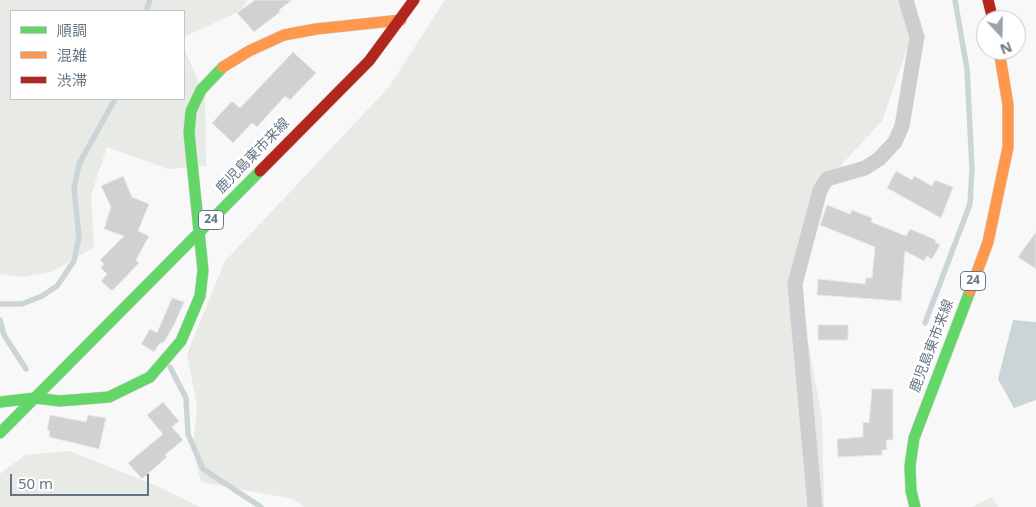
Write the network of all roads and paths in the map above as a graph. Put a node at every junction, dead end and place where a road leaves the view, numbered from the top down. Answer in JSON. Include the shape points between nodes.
{"nodes":[{"id":1,"x":414,"y":0,"type":"edge"},
{"id":2,"x":906,"y":0,"type":"edge"},
{"id":3,"x":401,"y":20,"type":"junction"},
{"id":4,"x":1001,"y":60,"type":"edge"},
{"id":5,"x":200,"y":231,"type":"junction"},
{"id":6,"x":35,"y":398,"type":"junction"},
{"id":7,"x":0,"y":402,"type":"edge"},
{"id":8,"x":0,"y":433,"type":"edge"},
{"id":9,"x":815,"y":507,"type":"edge"},
{"id":10,"x":915,"y":507,"type":"edge"}],
"edges":[{"from":1,"to":3,"type":"main road","name":"鹿児島東市来線","number":"24"},
{"from":2,"to":9,"type":"street","via":[[917,37],[902,126],[895,142],[879,159],[865,168],[826,179],[820,190],[795,284]]},
{"from":3,"to":5,"type":"main road","name":"鹿児島東市来線","number":"24","via":[[369,61]]},
{"from":3,"to":5,"type":"main road","via":[[284,35],[249,51],[219,70],[201,90],[191,111],[189,133]]},
{"from":4,"to":10,"type":"main road","name":"鹿児島東市来線","number":"24","via":[[1008,105],[1008,147],[1000,193],[988,242],[914,438],[910,466]]},
{"from":5,"to":6,"type":"main road","name":"鹿児島東市来線","number":"24"},
{"from":5,"to":6,"type":"main road","via":[[203,270],[200,296],[181,341],[150,377],[109,397],[60,401]]},
{"from":6,"to":7,"type":"main road"},
{"from":6,"to":8,"type":"main road","name":"鹿児島東市来線","number":"24"}]}
